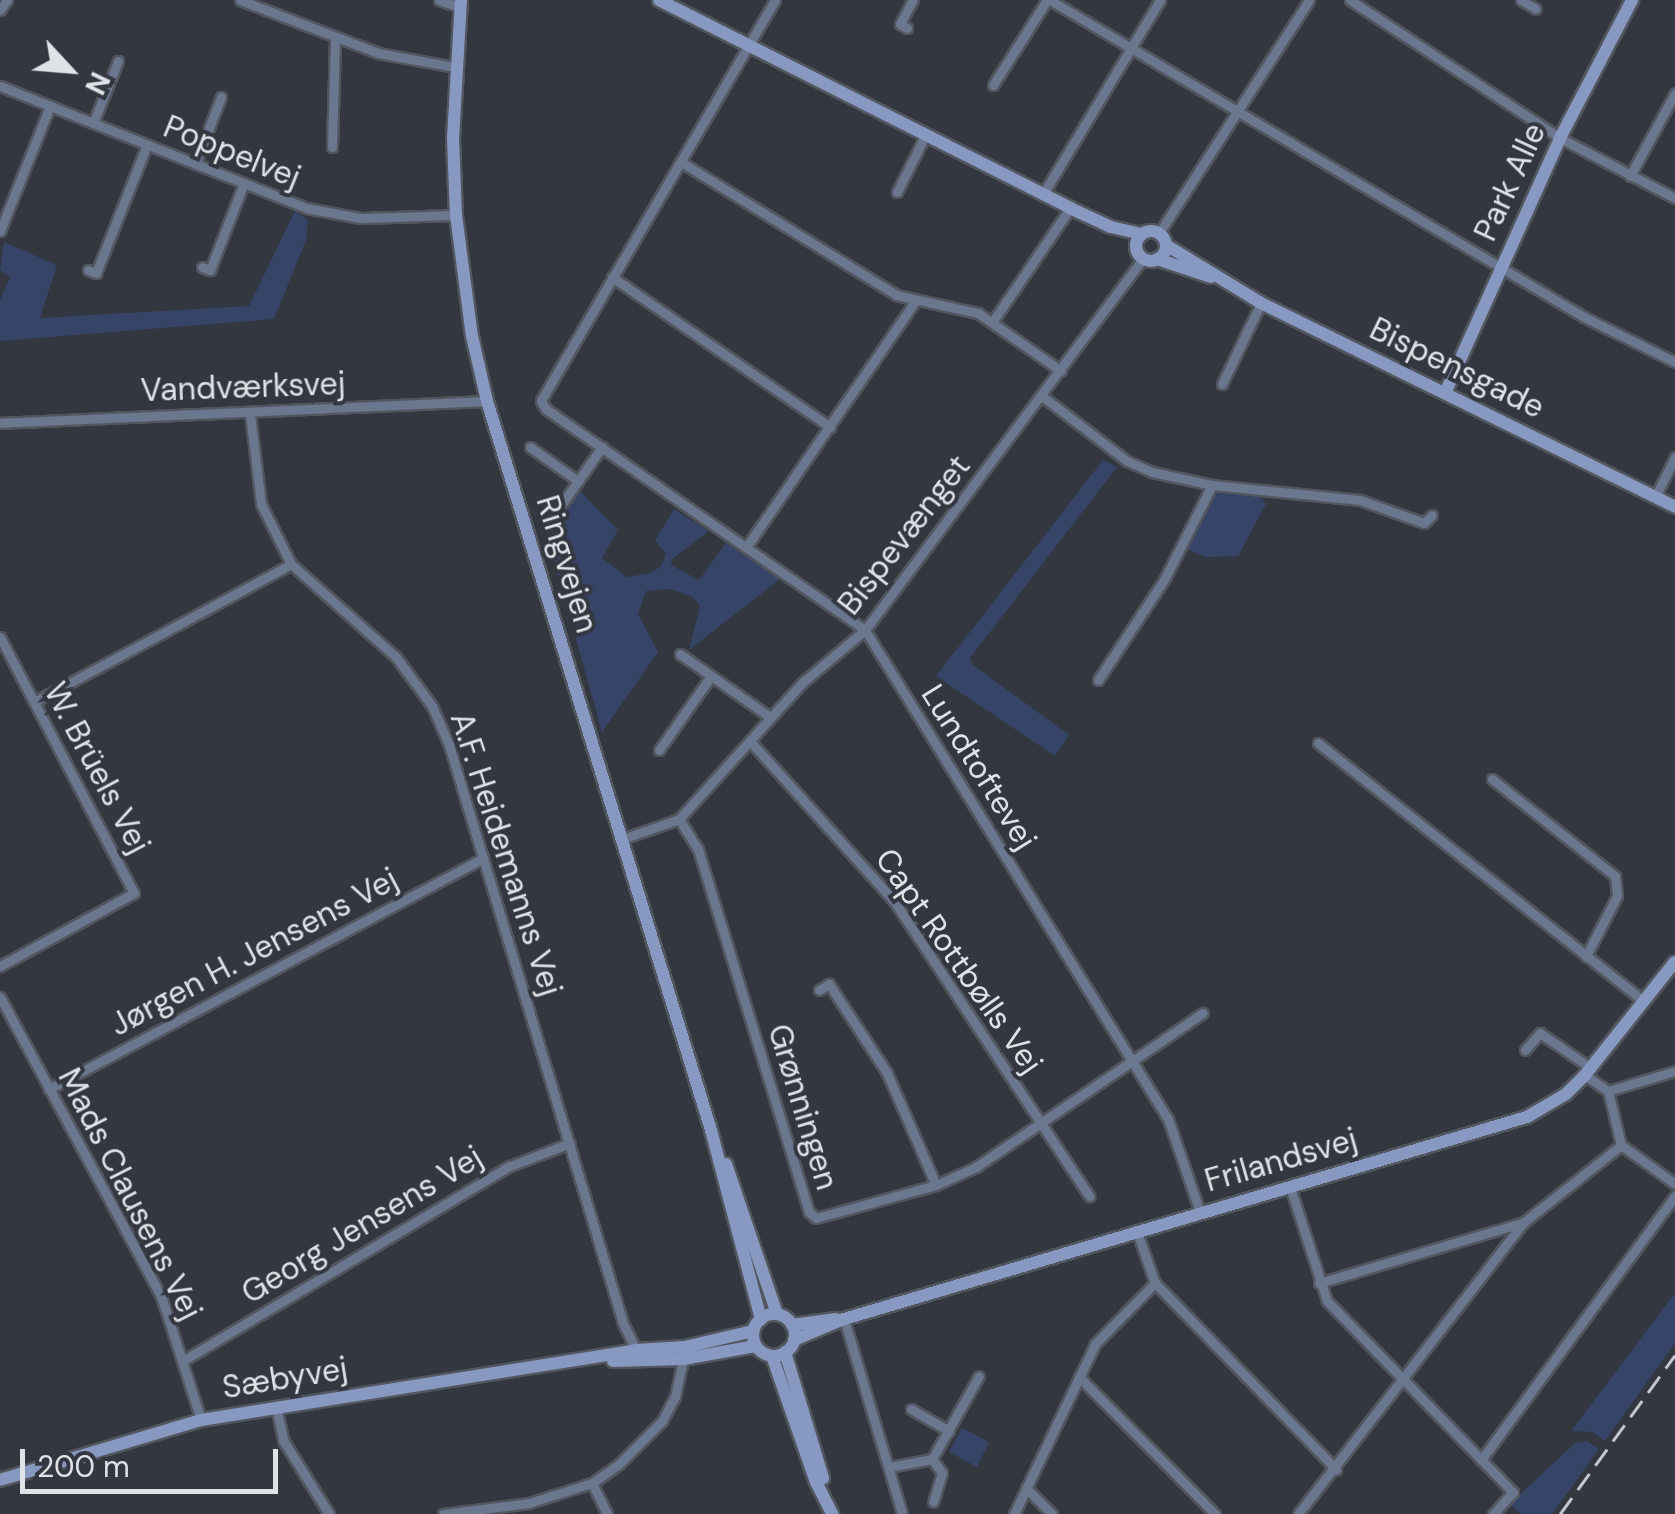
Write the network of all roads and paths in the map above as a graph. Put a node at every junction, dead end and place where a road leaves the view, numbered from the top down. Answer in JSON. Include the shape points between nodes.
{"nodes":[{"id":1,"x":7,"y":0,"type":"edge"},
{"id":2,"x":240,"y":0,"type":"edge"},
{"id":3,"x":440,"y":0,"type":"edge"},
{"id":4,"x":659,"y":0,"type":"edge"},
{"id":5,"x":775,"y":0,"type":"edge"},
{"id":6,"x":913,"y":0,"type":"edge"},
{"id":7,"x":1048,"y":0,"type":"edge"},
{"id":8,"x":1160,"y":0,"type":"edge"},
{"id":9,"x":1309,"y":0,"type":"edge"},
{"id":10,"x":1350,"y":0,"type":"edge"},
{"id":11,"x":1521,"y":0,"type":"edge"},
{"id":12,"x":1632,"y":0,"type":"edge"},
{"id":13,"x":460,"y":4,"type":"edge"},
{"id":14,"x":1536,"y":8,"type":"dead end"},
{"id":15,"x":0,"y":10,"type":"edge"},
{"id":16,"x":908,"y":28,"type":"dead end"},
{"id":17,"x":335,"y":38,"type":"junction"},
{"id":18,"x":750,"y":46,"type":"junction"},
{"id":19,"x":1131,"y":48,"type":"junction"},
{"id":20,"x":118,"y":62,"type":"dead end"},
{"id":21,"x":454,"y":67,"type":"junction"},
{"id":22,"x":993,"y":85,"type":"dead end"},
{"id":23,"x":0,"y":86,"type":"edge"},
{"id":24,"x":1675,"y":93,"type":"edge"},
{"id":25,"x":221,"y":97,"type":"dead end"},
{"id":26,"x":50,"y":106,"type":"junction"},
{"id":27,"x":1238,"y":113,"type":"junction"},
{"id":28,"x":94,"y":123,"type":"junction"},
{"id":29,"x":924,"y":136,"type":"junction"},
{"id":30,"x":1560,"y":138,"type":"junction"},
{"id":31,"x":147,"y":144,"type":"junction"},
{"id":32,"x":332,"y":147,"type":"dead end"},
{"id":33,"x":681,"y":162,"type":"junction"},
{"id":34,"x":195,"y":164,"type":"junction"},
{"id":35,"x":1630,"y":176,"type":"junction"},
{"id":36,"x":244,"y":183,"type":"junction"},
{"id":37,"x":897,"y":192,"type":"dead end"},
{"id":38,"x":1043,"y":194,"type":"junction"},
{"id":39,"x":1675,"y":198,"type":"edge"},
{"id":40,"x":1070,"y":208,"type":"junction"},
{"id":41,"x":456,"y":215,"type":"junction"},
{"id":42,"x":0,"y":231,"type":"edge"},
{"id":43,"x":1162,"y":239,"type":"junction"},
{"id":44,"x":1144,"y":250,"type":"junction"},
{"id":45,"x":202,"y":267,"type":"dead end"},
{"id":46,"x":1500,"y":268,"type":"junction"},
{"id":47,"x":88,"y":270,"type":"dead end"},
{"id":48,"x":612,"y":277,"type":"junction"},
{"id":49,"x":1215,"y":278,"type":"junction"},
{"id":50,"x":915,"y":302,"type":"junction"},
{"id":51,"x":1261,"y":303,"type":"junction"},
{"id":52,"x":993,"y":321,"type":"junction"},
{"id":53,"x":1675,"y":362,"type":"edge"},
{"id":54,"x":1061,"y":371,"type":"junction"},
{"id":55,"x":1222,"y":384,"type":"dead end"},
{"id":56,"x":1446,"y":391,"type":"junction"},
{"id":57,"x":1042,"y":396,"type":"junction"},
{"id":58,"x":487,"y":401,"type":"junction"},
{"id":59,"x":250,"y":414,"type":"junction"},
{"id":60,"x":0,"y":423,"type":"edge"},
{"id":61,"x":830,"y":428,"type":"junction"},
{"id":62,"x":530,"y":447,"type":"dead end"},
{"id":63,"x":602,"y":448,"type":"junction"},
{"id":64,"x":1675,"y":458,"type":"edge"},
{"id":65,"x":578,"y":481,"type":"junction"},
{"id":66,"x":1212,"y":485,"type":"junction"},
{"id":67,"x":1654,"y":497,"type":"junction"},
{"id":68,"x":560,"y":508,"type":"dead end"},
{"id":69,"x":1675,"y":508,"type":"edge"},
{"id":70,"x":1432,"y":515,"type":"dead end"},
{"id":71,"x":747,"y":546,"type":"junction"},
{"id":72,"x":291,"y":564,"type":"junction"},
{"id":73,"x":865,"y":630,"type":"junction"},
{"id":74,"x":0,"y":637,"type":"edge"},
{"id":75,"x":680,"y":654,"type":"dead end"},
{"id":76,"x":711,"y":676,"type":"junction"},
{"id":77,"x":1098,"y":680,"type":"dead end"},
{"id":78,"x":34,"y":702,"type":"junction"},
{"id":79,"x":770,"y":717,"type":"junction"},
{"id":80,"x":750,"y":741,"type":"junction"},
{"id":81,"x":1318,"y":743,"type":"dead end"},
{"id":82,"x":660,"y":750,"type":"dead end"},
{"id":83,"x":1492,"y":779,"type":"dead end"},
{"id":84,"x":679,"y":819,"type":"junction"},
{"id":85,"x":622,"y":839,"type":"junction"},
{"id":86,"x":483,"y":858,"type":"junction"},
{"id":87,"x":1586,"y":956,"type":"junction"},
{"id":88,"x":1675,"y":962,"type":"edge"},
{"id":89,"x":0,"y":966,"type":"edge"},
{"id":90,"x":818,"y":990,"type":"dead end"},
{"id":91,"x":0,"y":997,"type":"edge"},
{"id":92,"x":1644,"y":1001,"type":"junction"},
{"id":93,"x":1203,"y":1013,"type":"dead end"},
{"id":94,"x":1525,"y":1050,"type":"dead end"},
{"id":95,"x":1133,"y":1062,"type":"junction"},
{"id":96,"x":1588,"y":1072,"type":"junction"},
{"id":97,"x":1675,"y":1072,"type":"edge"},
{"id":98,"x":48,"y":1089,"type":"junction"},
{"id":99,"x":1608,"y":1091,"type":"junction"},
{"id":100,"x":1041,"y":1126,"type":"junction"},
{"id":101,"x":711,"y":1130,"type":"junction"},
{"id":102,"x":570,"y":1143,"type":"junction"},
{"id":103,"x":1621,"y":1145,"type":"junction"},
{"id":104,"x":1675,"y":1184,"type":"edge"},
{"id":105,"x":936,"y":1185,"type":"junction"},
{"id":106,"x":1290,"y":1186,"type":"junction"},
{"id":107,"x":1090,"y":1196,"type":"dead end"},
{"id":108,"x":1675,"y":1196,"type":"edge"},
{"id":109,"x":1200,"y":1212,"type":"junction"},
{"id":110,"x":1524,"y":1222,"type":"junction"},
{"id":111,"x":1491,"y":1231,"type":"junction"},
{"id":112,"x":1136,"y":1232,"type":"junction"},
{"id":113,"x":1504,"y":1248,"type":"junction"},
{"id":114,"x":1155,"y":1283,"type":"junction"},
{"id":115,"x":1319,"y":1284,"type":"junction"},
{"id":116,"x":776,"y":1314,"type":"junction"},
{"id":117,"x":844,"y":1319,"type":"junction"},
{"id":118,"x":757,"y":1325,"type":"junction"},
{"id":119,"x":792,"y":1325,"type":"junction"},
{"id":120,"x":794,"y":1340,"type":"junction"},
{"id":121,"x":756,"y":1346,"type":"junction"},
{"id":122,"x":684,"y":1353,"type":"junction"},
{"id":123,"x":778,"y":1354,"type":"junction"},
{"id":124,"x":638,"y":1356,"type":"junction"},
{"id":125,"x":184,"y":1360,"type":"junction"},
{"id":126,"x":979,"y":1376,"type":"dead end"},
{"id":127,"x":1079,"y":1377,"type":"junction"},
{"id":128,"x":1404,"y":1381,"type":"junction"},
{"id":129,"x":276,"y":1406,"type":"junction"},
{"id":130,"x":911,"y":1409,"type":"dead end"},
{"id":131,"x":201,"y":1420,"type":"junction"},
{"id":132,"x":949,"y":1431,"type":"junction"},
{"id":133,"x":932,"y":1458,"type":"junction"},
{"id":134,"x":1481,"y":1460,"type":"junction"},
{"id":135,"x":888,"y":1467,"type":"junction"},
{"id":136,"x":1336,"y":1469,"type":"junction"},
{"id":137,"x":0,"y":1480,"type":"edge"},
{"id":138,"x":592,"y":1483,"type":"junction"},
{"id":139,"x":1026,"y":1488,"type":"junction"},
{"id":140,"x":933,"y":1502,"type":"dead end"},
{"id":141,"x":830,"y":1509,"type":"edge"},
{"id":142,"x":329,"y":1514,"type":"edge"},
{"id":143,"x":442,"y":1514,"type":"edge"},
{"id":144,"x":607,"y":1514,"type":"edge"},
{"id":145,"x":902,"y":1514,"type":"edge"},
{"id":146,"x":1014,"y":1514,"type":"edge"},
{"id":147,"x":1052,"y":1514,"type":"edge"},
{"id":148,"x":1215,"y":1514,"type":"edge"},
{"id":149,"x":1298,"y":1514,"type":"edge"},
{"id":150,"x":1493,"y":1514,"type":"edge"}],
"edges":[{"from":1,"to":15,"type":"street"},
{"from":2,"to":17,"type":"street"},
{"from":3,"to":13,"type":"street"},
{"from":4,"to":18,"type":"street","name":"Bispensgade"},
{"from":5,"to":18,"type":"street"},
{"from":6,"to":16,"type":"street","via":[[900,24]]},
{"from":7,"to":19,"type":"street"},
{"from":7,"to":22,"type":"street"},
{"from":8,"to":19,"type":"street"},
{"from":9,"to":27,"type":"street"},
{"from":10,"to":30,"type":"street"},
{"from":11,"to":14,"type":"street"},
{"from":12,"to":30,"type":"street","name":"Park Alle"},
{"from":13,"to":21,"type":"street","name":"Ringvejen"},
{"from":17,"to":21,"type":"street"},
{"from":17,"to":32,"type":"street"},
{"from":18,"to":29,"type":"street","name":"Bispensgade"},
{"from":18,"to":33,"type":"street"},
{"from":19,"to":27,"type":"street"},
{"from":19,"to":38,"type":"street"},
{"from":20,"to":28,"type":"street"},
{"from":21,"to":41,"type":"street","name":"Ringvejen"},
{"from":23,"to":26,"type":"street","name":"Poppelvej"},
{"from":24,"to":35,"type":"street"},
{"from":25,"to":34,"type":"street"},
{"from":26,"to":28,"type":"street","name":"Poppelvej"},
{"from":26,"to":42,"type":"street"},
{"from":27,"to":43,"type":"street"},
{"from":27,"to":46,"type":"street"},
{"from":28,"to":31,"type":"street","name":"Poppelvej"},
{"from":29,"to":37,"type":"street"},
{"from":29,"to":38,"type":"street","name":"Bispensgade"},
{"from":30,"to":35,"type":"street"},
{"from":30,"to":46,"type":"street","name":"Park Alle"},
{"from":31,"to":34,"type":"street","name":"Poppelvej"},
{"from":31,"to":47,"type":"street","via":[[96,273]]},
{"from":33,"to":48,"type":"street"},
{"from":33,"to":50,"type":"street"},
{"from":34,"to":36,"type":"street","name":"Poppelvej"},
{"from":35,"to":39,"type":"street"},
{"from":36,"to":41,"type":"street","name":"Poppelvej","via":[[306,208],[360,218]]},
{"from":36,"to":45,"type":"street","via":[[210,270]]},
{"from":38,"to":40,"type":"street","name":"Bispensgade"},
{"from":40,"to":44,"type":"street","name":"Bispensgade"},
{"from":40,"to":52,"type":"street"},
{"from":41,"to":58,"type":"street","name":"Ringvejen"},
{"from":43,"to":44,"type":"street"},
{"from":43,"to":44,"type":"street"},
{"from":43,"to":49,"type":"street","name":"Bispensgade"},
{"from":44,"to":49,"type":"street","name":"Bispensgade"},
{"from":44,"to":54,"type":"street","name":"Bispevænget"},
{"from":46,"to":53,"type":"street"},
{"from":46,"to":56,"type":"street","name":"Park Alle"},
{"from":48,"to":61,"type":"street"},
{"from":48,"to":63,"type":"street","name":"Lundtoftevej","via":[[541,401]]},
{"from":49,"to":51,"type":"street","name":"Bispensgade"},
{"from":50,"to":52,"type":"street","via":[[963,308]]},
{"from":50,"to":61,"type":"street"},
{"from":51,"to":55,"type":"street"},
{"from":51,"to":56,"type":"street","name":"Bispensgade"},
{"from":52,"to":54,"type":"street"},
{"from":54,"to":57,"type":"street","name":"Bispevænget"},
{"from":56,"to":67,"type":"street","name":"Bispensgade"},
{"from":57,"to":66,"type":"street","via":[[1127,461]]},
{"from":57,"to":73,"type":"street","name":"Bispevænget"},
{"from":58,"to":59,"type":"street","name":"Vandværksvej"},
{"from":58,"to":85,"type":"street","name":"Ringvejen"},
{"from":59,"to":60,"type":"street","name":"Vandværksvej"},
{"from":59,"to":72,"type":"street","name":"A.F. Heidemanns Vej","via":[[261,504]]},
{"from":61,"to":71,"type":"street"},
{"from":62,"to":65,"type":"street"},
{"from":63,"to":65,"type":"street"},
{"from":63,"to":71,"type":"street","name":"Lundtoftevej"},
{"from":64,"to":67,"type":"street"},
{"from":65,"to":68,"type":"street"},
{"from":66,"to":70,"type":"street","via":[[1360,500],[1424,522]]},
{"from":66,"to":77,"type":"street","via":[[1164,580]]},
{"from":67,"to":69,"type":"street","name":"Bispensgade"},
{"from":71,"to":73,"type":"street","name":"Lundtoftevej"},
{"from":72,"to":78,"type":"street"},
{"from":72,"to":86,"type":"street","name":"A.F. Heidemanns Vej","via":[[420,685],[449,746]]},
{"from":73,"to":79,"type":"street","name":"Bispevænget"},
{"from":73,"to":95,"type":"street","name":"Lundtoftevej"},
{"from":74,"to":78,"type":"street","name":"W. Brüels Vej"},
{"from":75,"to":76,"type":"street"},
{"from":76,"to":79,"type":"street"},
{"from":76,"to":82,"type":"street"},
{"from":78,"to":89,"type":"street","name":"W. Brüels Vej","via":[[134,893]]},
{"from":79,"to":80,"type":"street","name":"Bispevænget"},
{"from":80,"to":84,"type":"street","name":"Bispevænget"},
{"from":80,"to":100,"type":"street","name":"Capt Rottbølls Vej","via":[[894,901]]},
{"from":81,"to":87,"type":"street"},
{"from":83,"to":87,"type":"street","via":[[1616,876],[1617,896]]},
{"from":84,"to":85,"type":"street","name":"Bispevænget"},
{"from":84,"to":105,"type":"street","name":"Grønningen","via":[[698,849],[809,1212],[816,1218]]},
{"from":85,"to":101,"type":"street","name":"Ringvejen"},
{"from":86,"to":98,"type":"street","name":"Jørgen H. Jensens Vej"},
{"from":86,"to":102,"type":"street","name":"A.F. Heidemanns Vej"},
{"from":87,"to":92,"type":"street"},
{"from":88,"to":92,"type":"street","name":"Frilandsvej"},
{"from":90,"to":105,"type":"street","via":[[829,984],[887,1074]]},
{"from":91,"to":98,"type":"street","name":"Mads Clausens Vej"},
{"from":92,"to":96,"type":"street","name":"Frilandsvej"},
{"from":93,"to":95,"type":"street","name":"Grønningen"},
{"from":94,"to":96,"type":"street","via":[[1540,1033]]},
{"from":95,"to":100,"type":"street","name":"Grønningen"},
{"from":95,"to":109,"type":"street","name":"Lundtoftevej","via":[[1168,1119]]},
{"from":96,"to":99,"type":"street"},
{"from":96,"to":106,"type":"street","name":"Frilandsvej","via":[[1527,1117]]},
{"from":97,"to":99,"type":"street"},
{"from":98,"to":125,"type":"street","name":"Mads Clausens Vej","via":[[160,1296]]},
{"from":99,"to":103,"type":"street"},
{"from":100,"to":105,"type":"street","name":"Grønningen"},
{"from":100,"to":107,"type":"street","name":"Capt Rottbølls Vej"},
{"from":101,"to":116,"type":"street","name":"Ringvejen"},
{"from":101,"to":118,"type":"street","name":"Ringvejen"},
{"from":102,"to":124,"type":"street","name":"A.F. Heidemanns Vej"},
{"from":102,"to":125,"type":"street","name":"Georg Jensens Vej","via":[[510,1166]]},
{"from":103,"to":104,"type":"street"},
{"from":103,"to":110,"type":"street"},
{"from":106,"to":109,"type":"street","name":"Frilandsvej"},
{"from":106,"to":115,"type":"street"},
{"from":108,"to":134,"type":"street"},
{"from":109,"to":112,"type":"street","name":"Frilandsvej"},
{"from":110,"to":111,"type":"street"},
{"from":110,"to":113,"type":"street"},
{"from":111,"to":113,"type":"street"},
{"from":111,"to":115,"type":"street"},
{"from":112,"to":114,"type":"street"},
{"from":112,"to":117,"type":"street","name":"Frilandsvej"},
{"from":113,"to":128,"type":"street"},
{"from":114,"to":127,"type":"street","via":[[1095,1344]]},
{"from":114,"to":136,"type":"street"},
{"from":115,"to":128,"type":"street","via":[[1327,1301]]},
{"from":116,"to":118,"type":"street"},
{"from":116,"to":119,"type":"street"},
{"from":117,"to":119,"type":"street","name":"Frilandsvej"},
{"from":117,"to":120,"type":"street","name":"Frilandsvej"},
{"from":117,"to":135,"type":"street"},
{"from":118,"to":121,"type":"street"},
{"from":118,"to":122,"type":"street","name":"Sæbyvej"},
{"from":119,"to":120,"type":"street"},
{"from":120,"to":123,"type":"street"},
{"from":121,"to":122,"type":"street","name":"Sæbyvej"},
{"from":121,"to":123,"type":"street"},
{"from":122,"to":124,"type":"street","name":"Sæbyvej"},
{"from":122,"to":138,"type":"street","via":[[662,1421]]},
{"from":123,"to":141,"type":"street"},
{"from":124,"to":129,"type":"street","name":"Sæbyvej"},
{"from":125,"to":131,"type":"street","name":"Mads Clausens Vej"},
{"from":126,"to":132,"type":"street"},
{"from":127,"to":139,"type":"street"},
{"from":127,"to":148,"type":"street"},
{"from":128,"to":134,"type":"street"},
{"from":128,"to":136,"type":"street"},
{"from":129,"to":131,"type":"street","name":"Sæbyvej"},
{"from":129,"to":142,"type":"street","via":[[283,1440]]},
{"from":130,"to":132,"type":"street"},
{"from":131,"to":137,"type":"street","name":"Sæbyvej"},
{"from":132,"to":133,"type":"street"},
{"from":133,"to":135,"type":"street"},
{"from":133,"to":140,"type":"street","via":[[942,1474]]},
{"from":134,"to":150,"type":"street","via":[[1513,1492]]},
{"from":135,"to":145,"type":"street"},
{"from":136,"to":149,"type":"street"},
{"from":138,"to":143,"type":"street","via":[[530,1503]]},
{"from":138,"to":144,"type":"street"},
{"from":139,"to":146,"type":"street"},
{"from":139,"to":147,"type":"street"}]}
